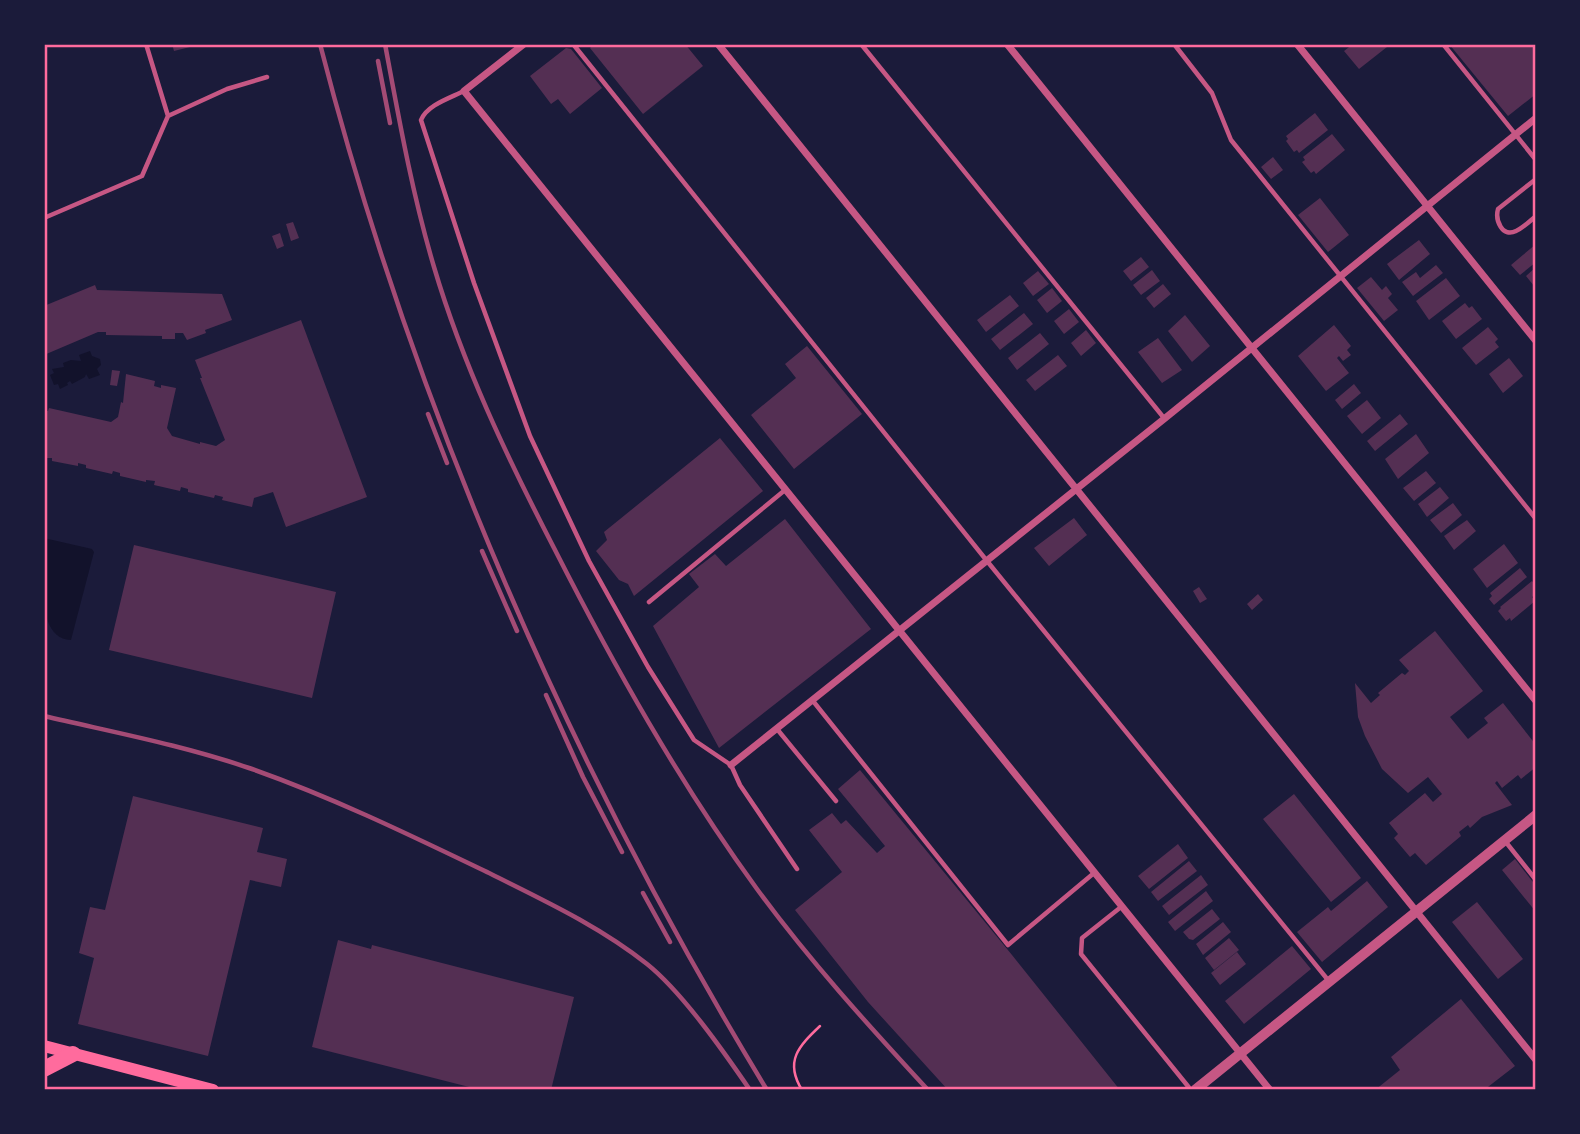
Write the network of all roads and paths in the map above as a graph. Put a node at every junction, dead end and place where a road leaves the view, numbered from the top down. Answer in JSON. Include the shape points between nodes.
{"nodes":[{"id":1,"x":146,"y":44,"type":"edge"},
{"id":2,"x":524,"y":44,"type":"edge"},
{"id":3,"x":573,"y":44,"type":"edge"},
{"id":4,"x":718,"y":44,"type":"edge"},
{"id":5,"x":861,"y":44,"type":"edge"},
{"id":6,"x":1007,"y":44,"type":"edge"},
{"id":7,"x":1174,"y":44,"type":"edge"},
{"id":8,"x":1297,"y":44,"type":"edge"},
{"id":9,"x":1443,"y":44,"type":"edge"},
{"id":10,"x":267,"y":77,"type":"dead end"},
{"id":11,"x":464,"y":91,"type":"junction"},
{"id":12,"x":167,"y":116,"type":"junction"},
{"id":13,"x":1536,"y":118,"type":"edge"},
{"id":14,"x":1516,"y":135,"type":"junction"},
{"id":15,"x":1536,"y":160,"type":"edge"},
{"id":16,"x":1536,"y":179,"type":"edge"},
{"id":17,"x":1427,"y":205,"type":"junction"},
{"id":18,"x":1536,"y":216,"type":"edge"},
{"id":19,"x":44,"y":218,"type":"edge"},
{"id":20,"x":1340,"y":275,"type":"junction"},
{"id":21,"x":1536,"y":341,"type":"edge"},
{"id":22,"x":1251,"y":349,"type":"junction"},
{"id":23,"x":1164,"y":419,"type":"junction"},
{"id":24,"x":785,"y":490,"type":"junction"},
{"id":25,"x":1076,"y":490,"type":"junction"},
{"id":26,"x":1536,"y":519,"type":"edge"},
{"id":27,"x":987,"y":561,"type":"junction"},
{"id":28,"x":649,"y":601,"type":"dead end"},
{"id":29,"x":898,"y":631,"type":"junction"},
{"id":30,"x":812,"y":700,"type":"junction"},
{"id":31,"x":1536,"y":701,"type":"edge"},
{"id":32,"x":776,"y":728,"type":"junction"},
{"id":33,"x":731,"y":765,"type":"junction"},
{"id":34,"x":835,"y":800,"type":"dead end"},
{"id":35,"x":1536,"y":815,"type":"edge"},
{"id":36,"x":1504,"y":841,"type":"junction"},
{"id":37,"x":797,"y":869,"type":"dead end"},
{"id":38,"x":1094,"y":873,"type":"junction"},
{"id":39,"x":1536,"y":880,"type":"edge"},
{"id":40,"x":1121,"y":907,"type":"junction"},
{"id":41,"x":1417,"y":911,"type":"junction"},
{"id":42,"x":1329,"y":982,"type":"junction"},
{"id":43,"x":820,"y":1026,"type":"dead end"},
{"id":44,"x":44,"y":1046,"type":"edge"},
{"id":45,"x":1240,"y":1053,"type":"junction"},
{"id":46,"x":73,"y":1054,"type":"junction"},
{"id":47,"x":1536,"y":1060,"type":"edge"},
{"id":48,"x":44,"y":1069,"type":"edge"},
{"id":49,"x":213,"y":1090,"type":"edge"},
{"id":50,"x":802,"y":1090,"type":"edge"},
{"id":51,"x":1193,"y":1090,"type":"edge"},
{"id":52,"x":1270,"y":1090,"type":"edge"}],
"edges":[{"from":1,"to":12,"type":"lane"},
{"from":2,"to":11,"type":"street"},
{"from":3,"to":27,"type":"lane"},
{"from":4,"to":25,"type":"street"},
{"from":5,"to":23,"type":"lane"},
{"from":6,"to":22,"type":"street"},
{"from":7,"to":20,"type":"lane","via":[[1212,93],[1231,140]]},
{"from":8,"to":17,"type":"street"},
{"from":9,"to":14,"type":"lane"},
{"from":10,"to":12,"type":"lane"},
{"from":11,"to":24,"type":"street"},
{"from":11,"to":33,"type":"lane","via":[[434,106],[421,120],[530,436],[589,561],[648,667],[694,740]]},
{"from":12,"to":19,"type":"lane","via":[[142,176]]},
{"from":13,"to":14,"type":"street"},
{"from":14,"to":15,"type":"lane"},
{"from":14,"to":17,"type":"street"},
{"from":16,"to":18,"type":"lane","via":[[1496,214],[1502,228],[1515,233]]},
{"from":17,"to":20,"type":"street"},
{"from":17,"to":21,"type":"street"},
{"from":20,"to":22,"type":"street"},
{"from":20,"to":26,"type":"lane"},
{"from":22,"to":23,"type":"street"},
{"from":22,"to":31,"type":"street"},
{"from":23,"to":25,"type":"street"},
{"from":24,"to":28,"type":"lane"},
{"from":24,"to":29,"type":"street"},
{"from":25,"to":27,"type":"street"},
{"from":25,"to":41,"type":"street"},
{"from":27,"to":29,"type":"street"},
{"from":27,"to":42,"type":"lane"},
{"from":29,"to":30,"type":"street"},
{"from":29,"to":38,"type":"street"},
{"from":30,"to":32,"type":"street"},
{"from":30,"to":38,"type":"lane","via":[[1008,944]]},
{"from":32,"to":33,"type":"street"},
{"from":32,"to":34,"type":"lane"},
{"from":33,"to":37,"type":"lane"},
{"from":35,"to":36,"type":"street"},
{"from":36,"to":39,"type":"lane"},
{"from":36,"to":41,"type":"street"},
{"from":38,"to":40,"type":"street"},
{"from":40,"to":45,"type":"street"},
{"from":40,"to":51,"type":"lane","via":[[1082,938],[1081,954]]},
{"from":41,"to":42,"type":"street"},
{"from":41,"to":47,"type":"street"},
{"from":42,"to":45,"type":"street"},
{"from":43,"to":50,"type":"path","via":[[798,1049],[794,1060]]},
{"from":44,"to":46,"type":"main road"},
{"from":45,"to":51,"type":"street"},
{"from":45,"to":52,"type":"street"},
{"from":46,"to":48,"type":"highway"},
{"from":46,"to":49,"type":"main road"}]}
